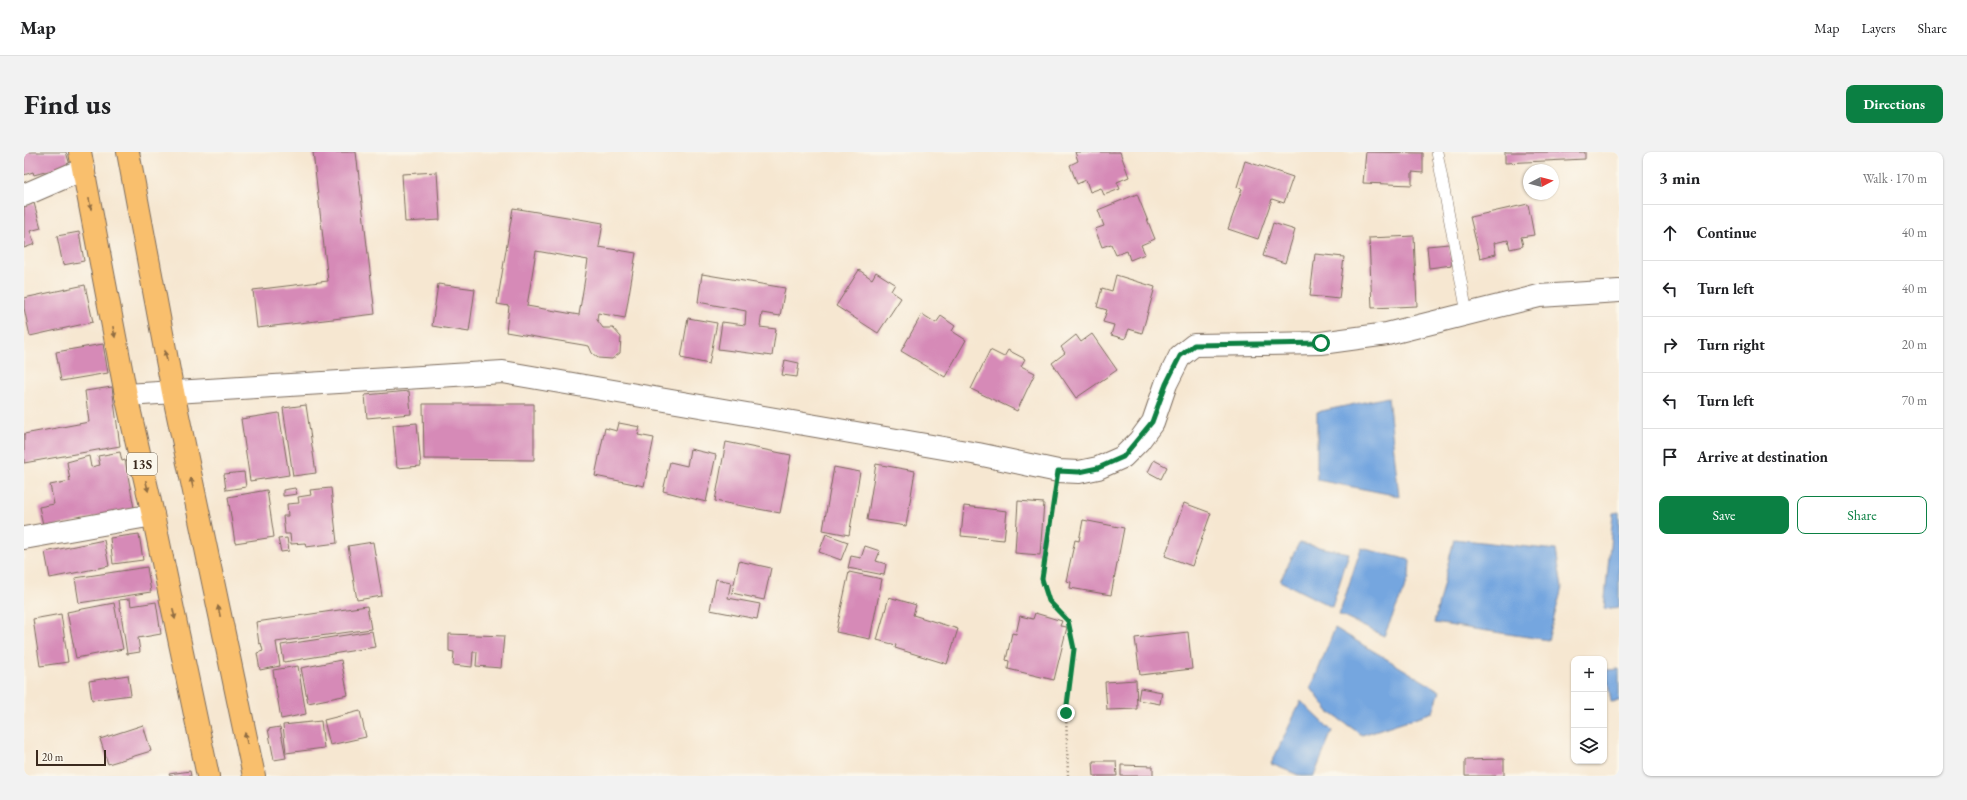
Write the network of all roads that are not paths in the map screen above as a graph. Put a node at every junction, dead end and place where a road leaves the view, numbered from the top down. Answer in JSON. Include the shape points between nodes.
{"nodes":[{"id":1,"x":128,"y":152,"type":"edge"},
{"id":2,"x":1437,"y":152,"type":"edge"},
{"id":3,"x":82,"y":161,"type":"edge"},
{"id":4,"x":24,"y":195,"type":"edge"},
{"id":5,"x":1619,"y":291,"type":"edge"},
{"id":6,"x":1467,"y":313,"type":"junction"},
{"id":7,"x":173,"y":392,"type":"junction"},
{"id":8,"x":126,"y":395,"type":"junction"},
{"id":9,"x":153,"y":515,"type":"junction"},
{"id":10,"x":24,"y":538,"type":"edge"},
{"id":11,"x":208,"y":776,"type":"edge"},
{"id":12,"x":254,"y":776,"type":"edge"}],
"edges":[{"from":7,"to":1,"type":"highway","one_way":true},
{"from":2,"to":6,"type":"lane"},
{"from":3,"to":4,"type":"street"},
{"from":3,"to":8,"type":"highway","number":"13S","one_way":true},
{"from":5,"to":6,"type":"street","via":[[1539,296]]},
{"from":6,"to":7,"type":"street","via":[[1387,334],[1321,343],[1194,345],[1180,356],[1152,422],[1123,457],[1098,468],[1079,472],[1058,471],[978,454],[503,372]]},
{"from":7,"to":8,"type":"street"},
{"from":12,"to":7,"type":"highway","one_way":true},
{"from":8,"to":9,"type":"highway","number":"13S","one_way":true},
{"from":9,"to":10,"type":"street"},
{"from":9,"to":11,"type":"highway","number":"13S","one_way":true}]}
